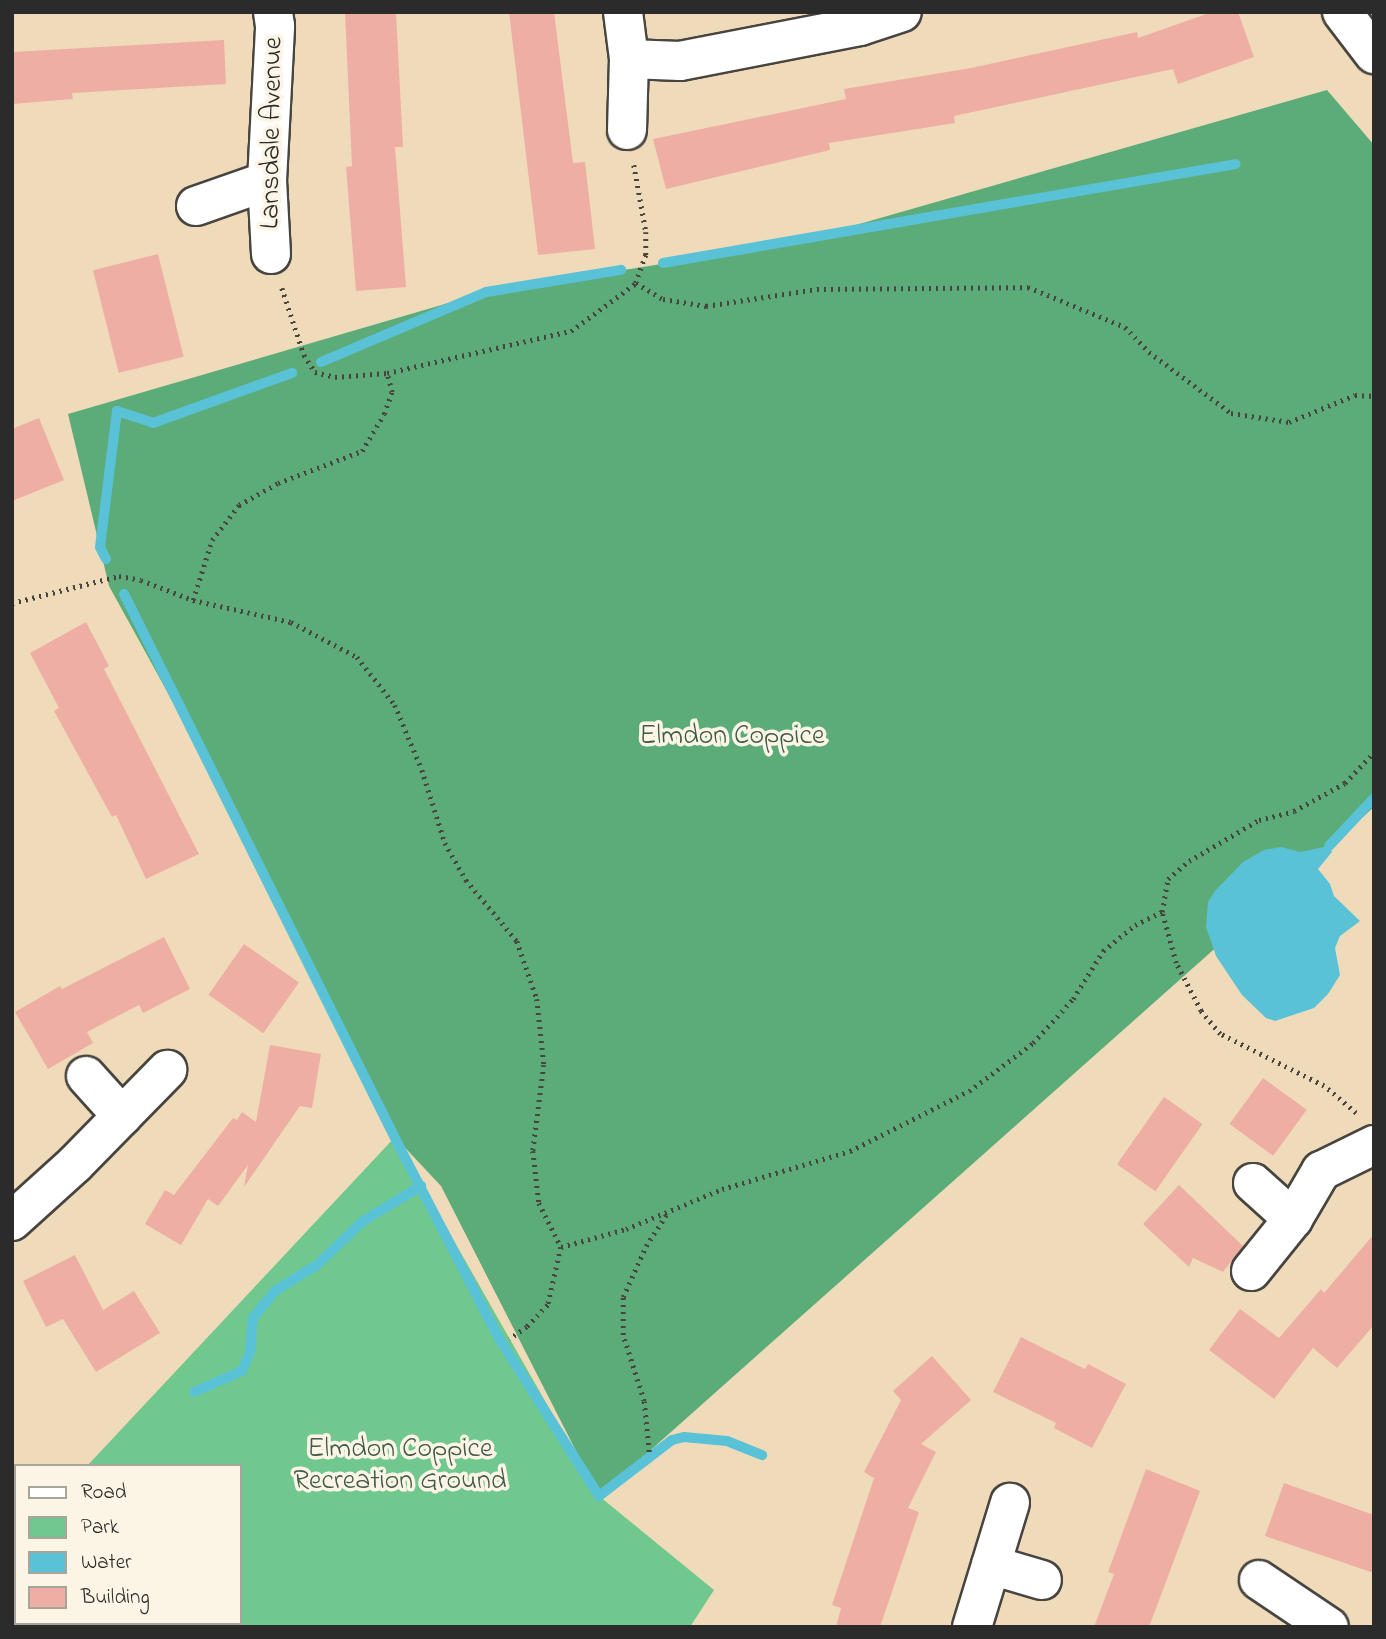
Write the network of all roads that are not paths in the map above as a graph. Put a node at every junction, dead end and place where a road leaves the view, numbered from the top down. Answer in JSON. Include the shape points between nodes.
{"nodes":[{"id":1,"x":273,"y":12,"type":"edge"},
{"id":2,"x":623,"y":12,"type":"edge"},
{"id":3,"x":902,"y":12,"type":"edge"},
{"id":4,"x":1342,"y":12,"type":"edge"},
{"id":5,"x":1374,"y":54,"type":"edge"},
{"id":6,"x":629,"y":59,"type":"junction"},
{"id":7,"x":627,"y":130,"type":"road end"},
{"id":8,"x":267,"y":181,"type":"junction"},
{"id":9,"x":196,"y":206,"type":"dead end"},
{"id":10,"x":271,"y":254,"type":"road end"},
{"id":11,"x":167,"y":1070,"type":"dead end"},
{"id":12,"x":86,"y":1076,"type":"dead end"},
{"id":13,"x":122,"y":1116,"type":"junction"},
{"id":14,"x":1369,"y":1132,"type":"edge"},
{"id":15,"x":1253,"y":1183,"type":"dead end"},
{"id":16,"x":1293,"y":1219,"type":"junction"},
{"id":17,"x":12,"y":1221,"type":"edge"},
{"id":18,"x":1251,"y":1271,"type":"dead end"},
{"id":19,"x":1010,"y":1503,"type":"dead end"},
{"id":20,"x":991,"y":1565,"type":"junction"},
{"id":21,"x":1042,"y":1580,"type":"dead end"},
{"id":22,"x":1259,"y":1580,"type":"dead end"},
{"id":23,"x":972,"y":1627,"type":"edge"},
{"id":24,"x":1329,"y":1627,"type":"edge"}],
"edges":[{"from":1,"to":8,"type":"street","name":"Lansdale Avenue"},
{"from":2,"to":6,"type":"street"},
{"from":3,"to":6,"type":"street","via":[[860,26],[680,61]]},
{"from":4,"to":5,"type":"street"},
{"from":6,"to":7,"type":"street"},
{"from":8,"to":9,"type":"street"},
{"from":8,"to":10,"type":"street","name":"Lansdale Avenue"},
{"from":11,"to":13,"type":"street"},
{"from":12,"to":13,"type":"street"},
{"from":13,"to":17,"type":"street"},
{"from":14,"to":16,"type":"street","via":[[1321,1171]]},
{"from":15,"to":16,"type":"street"},
{"from":16,"to":18,"type":"street"},
{"from":19,"to":20,"type":"street"},
{"from":20,"to":21,"type":"street"},
{"from":20,"to":23,"type":"street"},
{"from":22,"to":24,"type":"street"}]}
